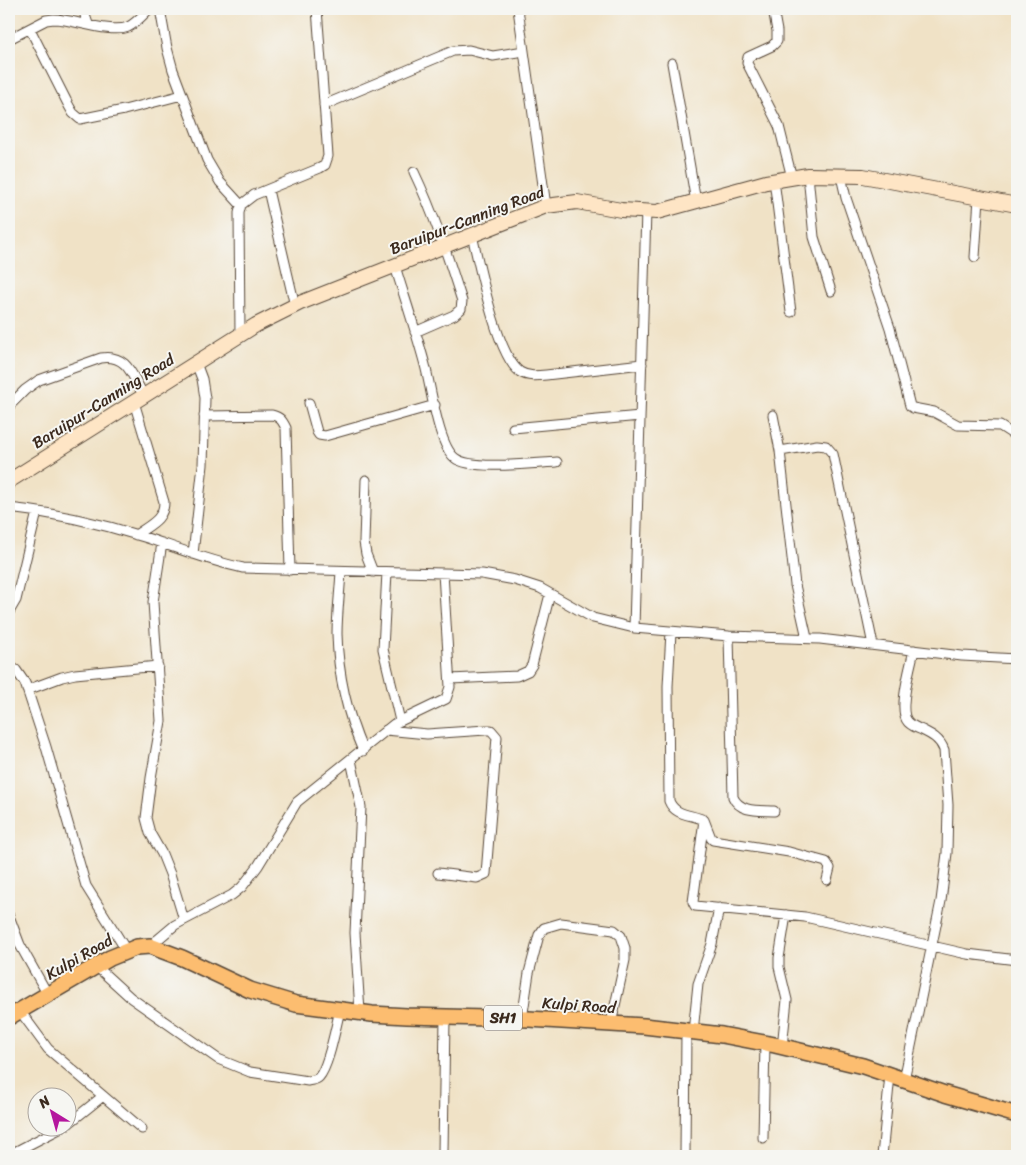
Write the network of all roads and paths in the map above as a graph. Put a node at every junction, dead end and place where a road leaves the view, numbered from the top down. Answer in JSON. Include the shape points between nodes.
{"nodes":[{"id":1,"x":83,"y":9,"type":"edge"},
{"id":2,"x":149,"y":9,"type":"edge"},
{"id":3,"x":160,"y":9,"type":"edge"},
{"id":4,"x":317,"y":9,"type":"edge"},
{"id":5,"x":518,"y":9,"type":"edge"},
{"id":6,"x":773,"y":9,"type":"edge"},
{"id":7,"x":88,"y":24,"type":"junction"},
{"id":8,"x":30,"y":28,"type":"junction"},
{"id":9,"x":9,"y":39,"type":"edge"},
{"id":10,"x":524,"y":50,"type":"junction"},
{"id":11,"x":672,"y":63,"type":"dead end"},
{"id":12,"x":182,"y":94,"type":"junction"},
{"id":13,"x":324,"y":105,"type":"junction"},
{"id":14,"x":414,"y":172,"type":"dead end"},
{"id":15,"x":808,"y":175,"type":"junction"},
{"id":16,"x":841,"y":176,"type":"junction"},
{"id":17,"x":792,"y":178,"type":"junction"},
{"id":18,"x":774,"y":180,"type":"junction"},
{"id":19,"x":268,"y":190,"type":"junction"},
{"id":20,"x":979,"y":198,"type":"junction"},
{"id":21,"x":696,"y":202,"type":"junction"},
{"id":22,"x":241,"y":205,"type":"junction"},
{"id":23,"x":1017,"y":205,"type":"edge"},
{"id":24,"x":546,"y":206,"type":"junction"},
{"id":25,"x":646,"y":211,"type":"junction"},
{"id":26,"x":472,"y":235,"type":"junction"},
{"id":27,"x":445,"y":246,"type":"junction"},
{"id":28,"x":975,"y":257,"type":"dead end"},
{"id":29,"x":395,"y":266,"type":"junction"},
{"id":30,"x":831,"y":291,"type":"dead end"},
{"id":31,"x":295,"y":306,"type":"junction"},
{"id":32,"x":791,"y":312,"type":"dead end"},
{"id":33,"x":415,"y":332,"type":"junction"},
{"id":34,"x":240,"y":335,"type":"junction"},
{"id":35,"x":196,"y":363,"type":"junction"},
{"id":36,"x":642,"y":364,"type":"junction"},
{"id":37,"x":139,"y":399,"type":"junction"},
{"id":38,"x":309,"y":403,"type":"dead end"},
{"id":39,"x":435,"y":405,"type":"junction"},
{"id":40,"x":9,"y":406,"type":"edge"},
{"id":41,"x":773,"y":415,"type":"dead end"},
{"id":42,"x":204,"y":416,"type":"junction"},
{"id":43,"x":640,"y":416,"type":"junction"},
{"id":44,"x":513,"y":428,"type":"dead end"},
{"id":45,"x":1017,"y":437,"type":"edge"},
{"id":46,"x":780,"y":451,"type":"junction"},
{"id":47,"x":557,"y":462,"type":"dead end"},
{"id":48,"x":366,"y":480,"type":"dead end"},
{"id":49,"x":9,"y":481,"type":"edge"},
{"id":50,"x":9,"y":508,"type":"edge"},
{"id":51,"x":37,"y":512,"type":"junction"},
{"id":52,"x":136,"y":535,"type":"junction"},
{"id":53,"x":162,"y":543,"type":"junction"},
{"id":54,"x":193,"y":554,"type":"junction"},
{"id":55,"x":290,"y":570,"type":"junction"},
{"id":56,"x":341,"y":571,"type":"junction"},
{"id":57,"x":373,"y":572,"type":"junction"},
{"id":58,"x":387,"y":572,"type":"junction"},
{"id":59,"x":443,"y":573,"type":"junction"},
{"id":60,"x":550,"y":594,"type":"junction"},
{"id":61,"x":9,"y":612,"type":"edge"},
{"id":62,"x":634,"y":628,"type":"junction"},
{"id":63,"x":671,"y":632,"type":"junction"},
{"id":64,"x":729,"y":636,"type":"junction"},
{"id":65,"x":806,"y":638,"type":"junction"},
{"id":66,"x":873,"y":645,"type":"junction"},
{"id":67,"x":914,"y":650,"type":"junction"},
{"id":68,"x":1017,"y":659,"type":"edge"},
{"id":69,"x":9,"y":666,"type":"edge"},
{"id":70,"x":158,"y":666,"type":"junction"},
{"id":71,"x":450,"y":680,"type":"junction"},
{"id":72,"x":27,"y":690,"type":"junction"},
{"id":73,"x":400,"y":721,"type":"junction"},
{"id":74,"x":386,"y":730,"type":"junction"},
{"id":75,"x":362,"y":751,"type":"junction"},
{"id":76,"x":351,"y":760,"type":"junction"},
{"id":77,"x":774,"y":811,"type":"dead end"},
{"id":78,"x":704,"y":820,"type":"junction"},
{"id":79,"x":438,"y":873,"type":"dead end"},
{"id":80,"x":827,"y":880,"type":"dead end"},
{"id":81,"x":719,"y":908,"type":"junction"},
{"id":82,"x":786,"y":915,"type":"junction"},
{"id":83,"x":9,"y":916,"type":"edge"},
{"id":84,"x":184,"y":920,"type":"junction"},
{"id":85,"x":150,"y":946,"type":"junction"},
{"id":86,"x":932,"y":946,"type":"junction"},
{"id":87,"x":126,"y":950,"type":"junction"},
{"id":88,"x":1017,"y":960,"type":"edge"},
{"id":89,"x":96,"y":966,"type":"junction"},
{"id":90,"x":48,"y":995,"type":"junction"},
{"id":91,"x":340,"y":1010,"type":"junction"},
{"id":92,"x":360,"y":1012,"type":"junction"},
{"id":93,"x":14,"y":1014,"type":"edge"},
{"id":94,"x":445,"y":1017,"type":"junction"},
{"id":95,"x":522,"y":1019,"type":"junction"},
{"id":96,"x":611,"y":1024,"type":"junction"},
{"id":97,"x":690,"y":1032,"type":"junction"},
{"id":98,"x":765,"y":1043,"type":"junction"},
{"id":99,"x":782,"y":1047,"type":"junction"},
{"id":100,"x":897,"y":1077,"type":"junction"},
{"id":101,"x":103,"y":1096,"type":"junction"},
{"id":102,"x":1017,"y":1115,"type":"edge"},
{"id":103,"x":78,"y":1116,"type":"edge"},
{"id":104,"x":142,"y":1129,"type":"dead end"},
{"id":105,"x":42,"y":1138,"type":"edge"},
{"id":106,"x":763,"y":1138,"type":"dead end"},
{"id":107,"x":443,"y":1153,"type":"dead end"},
{"id":108,"x":9,"y":1155,"type":"edge"},
{"id":109,"x":684,"y":1156,"type":"edge"},
{"id":110,"x":882,"y":1156,"type":"edge"}],
"edges":[{"from":1,"to":7,"type":"street"},
{"from":2,"to":7,"type":"street","via":[[126,28]]},
{"from":3,"to":12,"type":"street","via":[[169,57]]},
{"from":4,"to":13,"type":"street"},
{"from":5,"to":10,"type":"street"},
{"from":6,"to":17,"type":"street","via":[[777,41],[748,57],[747,63],[779,126]]},
{"from":7,"to":8,"type":"street","via":[[54,19]]},
{"from":8,"to":9,"type":"street"},
{"from":8,"to":12,"type":"street","via":[[69,106],[80,119]]},
{"from":10,"to":13,"type":"street","via":[[493,56],[469,50],[453,51]]},
{"from":10,"to":24,"type":"street"},
{"from":11,"to":21,"type":"street"},
{"from":12,"to":22,"type":"street","via":[[211,169]]},
{"from":13,"to":19,"type":"street","via":[[328,156],[325,164],[312,173]]},
{"from":14,"to":27,"type":"street"},
{"from":15,"to":16,"type":"main road","name":"Baruipur-Canning Road"},
{"from":15,"to":17,"type":"main road","name":"Baruipur-Canning Road"},
{"from":15,"to":30,"type":"street","via":[[812,232]]},
{"from":16,"to":20,"type":"main road","name":"Baruipur-Canning Road","via":[[863,176]]},
{"from":16,"to":45,"type":"street","via":[[890,328],[910,406],[931,410],[958,425],[1000,426]]},
{"from":17,"to":18,"type":"main road","name":"Baruipur-Canning Road"},
{"from":18,"to":21,"type":"main road","name":"Baruipur-Canning Road"},
{"from":18,"to":32,"type":"street"},
{"from":19,"to":22,"type":"street"},
{"from":19,"to":31,"type":"street"},
{"from":20,"to":23,"type":"main road","name":"Baruipur-Canning Road"},
{"from":20,"to":28,"type":"street"},
{"from":21,"to":25,"type":"main road","name":"Baruipur-Canning Road","via":[[657,212]]},
{"from":22,"to":34,"type":"street"},
{"from":24,"to":25,"type":"main road","name":"Baruipur-Canning Road","via":[[577,202]]},
{"from":24,"to":26,"type":"main road","name":"Baruipur-Canning Road"},
{"from":25,"to":36,"type":"street"},
{"from":26,"to":27,"type":"main road","name":"Baruipur-Canning Road"},
{"from":26,"to":36,"type":"street","via":[[504,349],[518,370],[531,376]]},
{"from":27,"to":29,"type":"main road","name":"Baruipur-Canning Road"},
{"from":27,"to":33,"type":"street","via":[[462,301],[461,309]]},
{"from":29,"to":31,"type":"main road","name":"Baruipur-Canning Road"},
{"from":29,"to":33,"type":"street"},
{"from":31,"to":34,"type":"main road","name":"Baruipur-Canning Road"},
{"from":33,"to":39,"type":"street"},
{"from":34,"to":35,"type":"main road","name":"Baruipur-Canning Road"},
{"from":35,"to":37,"type":"main road","name":"Baruipur-Canning Road"},
{"from":35,"to":42,"type":"street","via":[[204,390]]},
{"from":36,"to":43,"type":"street"},
{"from":37,"to":40,"type":"street","via":[[123,362],[112,356],[39,380]]},
{"from":37,"to":49,"type":"main road","name":"Baruipur-Canning Road"},
{"from":37,"to":52,"type":"street","via":[[164,502],[159,519]]},
{"from":38,"to":39,"type":"street","via":[[318,435],[324,436]]},
{"from":39,"to":47,"type":"street","via":[[441,433],[456,459],[476,465]]},
{"from":41,"to":46,"type":"street"},
{"from":42,"to":54,"type":"street","via":[[203,465]]},
{"from":42,"to":55,"type":"street","via":[[272,415],[283,421],[286,428]]},
{"from":43,"to":44,"type":"street"},
{"from":43,"to":62,"type":"street"},
{"from":46,"to":65,"type":"street","via":[[795,585]]},
{"from":46,"to":66,"type":"street","via":[[817,445],[826,446],[833,454]]},
{"from":48,"to":57,"type":"street","via":[[364,542]]},
{"from":50,"to":51,"type":"street"},
{"from":51,"to":52,"type":"street"},
{"from":51,"to":61,"type":"street","via":[[16,600]]},
{"from":52,"to":53,"type":"street"},
{"from":53,"to":54,"type":"street"},
{"from":53,"to":70,"type":"street","via":[[153,602]]},
{"from":54,"to":55,"type":"street","via":[[243,568]]},
{"from":55,"to":56,"type":"street"},
{"from":56,"to":57,"type":"street"},
{"from":56,"to":75,"type":"street","via":[[337,633],[342,686]]},
{"from":57,"to":58,"type":"street"},
{"from":58,"to":59,"type":"street"},
{"from":58,"to":73,"type":"street","via":[[383,649]]},
{"from":59,"to":60,"type":"street","via":[[494,576],[540,588]]},
{"from":59,"to":71,"type":"street"},
{"from":60,"to":62,"type":"street","via":[[594,618]]},
{"from":60,"to":71,"type":"street","via":[[528,671],[517,676]]},
{"from":62,"to":63,"type":"street"},
{"from":63,"to":64,"type":"street"},
{"from":63,"to":78,"type":"street","via":[[669,801],[679,812]]},
{"from":64,"to":65,"type":"street"},
{"from":64,"to":77,"type":"street","via":[[733,797],[742,808]]},
{"from":65,"to":66,"type":"street"},
{"from":66,"to":67,"type":"street"},
{"from":67,"to":68,"type":"street"},
{"from":67,"to":86,"type":"street","via":[[904,715],[908,722],[938,738],[942,744],[948,805],[947,853]]},
{"from":69,"to":72,"type":"street","via":[[20,674]]},
{"from":70,"to":72,"type":"street","via":[[75,674]]},
{"from":70,"to":84,"type":"street","via":[[161,721],[146,818],[170,874]]},
{"from":71,"to":73,"type":"street","via":[[450,692],[443,702]]},
{"from":72,"to":87,"type":"street","via":[[86,886]]},
{"from":73,"to":74,"type":"street"},
{"from":74,"to":75,"type":"street"},
{"from":74,"to":79,"type":"street","via":[[427,734],[491,730],[497,737],[486,874],[477,878]]},
{"from":75,"to":76,"type":"street"},
{"from":76,"to":84,"type":"street","via":[[298,802],[242,887]]},
{"from":76,"to":92,"type":"street","via":[[361,807],[355,933]]},
{"from":78,"to":80,"type":"street","via":[[714,840],[789,852],[826,862],[830,868]]},
{"from":78,"to":81,"type":"street","via":[[693,903]]},
{"from":81,"to":82,"type":"street"},
{"from":81,"to":97,"type":"street","via":[[712,944],[698,984]]},
{"from":82,"to":86,"type":"street"},
{"from":82,"to":99,"type":"street","via":[[779,958],[787,1000]]},
{"from":83,"to":90,"type":"street","via":[[20,945]]},
{"from":84,"to":85,"type":"street"},
{"from":85,"to":87,"type":"main road","name":"Kulpi Road"},
{"from":85,"to":91,"type":"main road","name":"Kulpi Road","number":"SH1","via":[[250,990],[296,1004]]},
{"from":86,"to":88,"type":"street"},
{"from":86,"to":100,"type":"street"},
{"from":87,"to":89,"type":"main road","name":"Kulpi Road"},
{"from":89,"to":90,"type":"main road","name":"Kulpi Road"},
{"from":89,"to":91,"type":"street","via":[[131,998],[201,1048],[250,1072],[308,1080],[319,1077]]},
{"from":90,"to":93,"type":"main road","name":"Kulpi Road"},
{"from":91,"to":92,"type":"main road","name":"Kulpi Road","number":"SH1"},
{"from":92,"to":94,"type":"main road","name":"Kulpi Road","number":"SH1"},
{"from":93,"to":101,"type":"street"},
{"from":94,"to":95,"type":"main road","name":"Kulpi Road","number":"SH1"},
{"from":94,"to":107,"type":"street"},
{"from":95,"to":96,"type":"main road","name":"Kulpi Road","number":"SH1"},
{"from":95,"to":96,"type":"street","via":[[539,935],[544,928],[562,923],[614,930],[624,940],[625,960]]},
{"from":96,"to":97,"type":"main road","name":"Kulpi Road","number":"SH1"},
{"from":97,"to":98,"type":"main road","name":"Kulpi Road","number":"SH1"},
{"from":97,"to":109,"type":"street"},
{"from":98,"to":99,"type":"main road","name":"Kulpi Road","number":"SH1"},
{"from":98,"to":106,"type":"street"},
{"from":99,"to":100,"type":"main road","name":"Kulpi Road","number":"SH1"},
{"from":100,"to":102,"type":"main road","name":"Kulpi Road","number":"SH1"},
{"from":100,"to":110,"type":"street"},
{"from":101,"to":103,"type":"street"},
{"from":101,"to":104,"type":"street"},
{"from":105,"to":108,"type":"street"}]}
